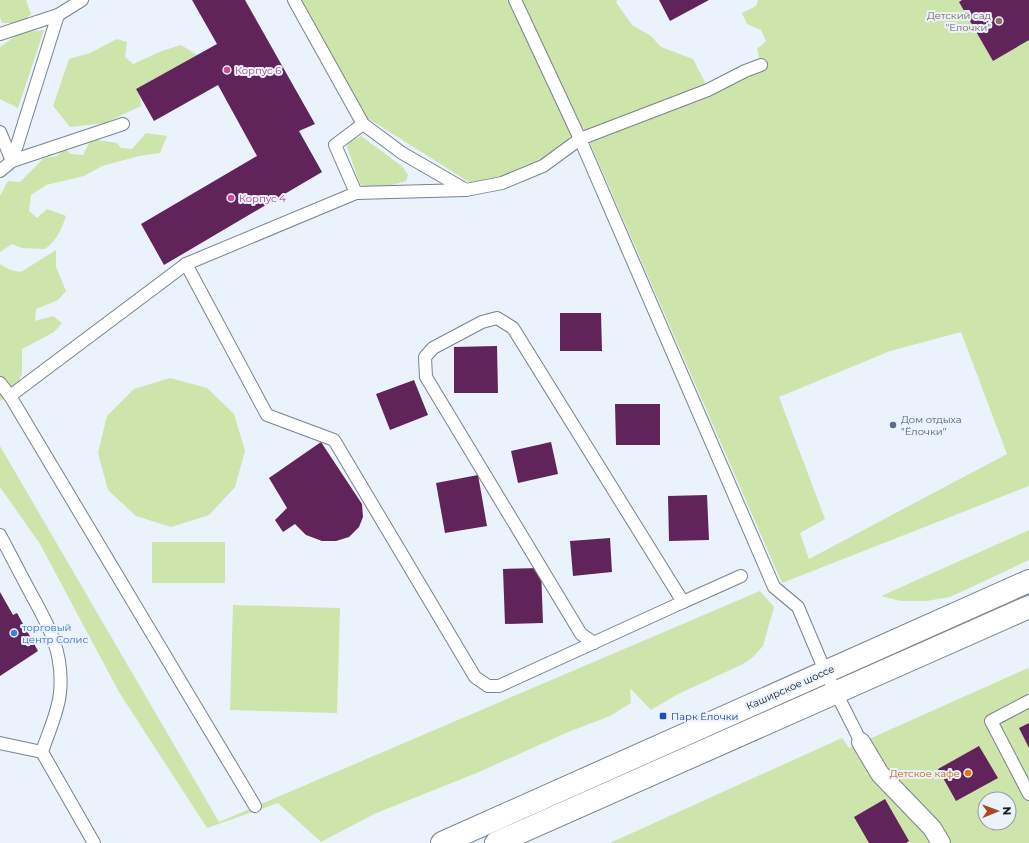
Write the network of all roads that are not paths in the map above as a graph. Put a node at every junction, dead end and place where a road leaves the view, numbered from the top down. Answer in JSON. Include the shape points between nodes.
{"nodes":[{"id":1,"x":82,"y":0,"type":"edge"},
{"id":2,"x":294,"y":0,"type":"edge"},
{"id":3,"x":515,"y":0,"type":"edge"},
{"id":4,"x":58,"y":14,"type":"junction"},
{"id":5,"x":0,"y":34,"type":"edge"},
{"id":6,"x":761,"y":65,"type":"dead end"},
{"id":7,"x":123,"y":124,"type":"dead end"},
{"id":8,"x":363,"y":124,"type":"junction"},
{"id":9,"x":0,"y":132,"type":"edge"},
{"id":10,"x":580,"y":139,"type":"junction"},
{"id":11,"x":12,"y":161,"type":"junction"},
{"id":12,"x":0,"y":171,"type":"edge"},
{"id":13,"x":466,"y":190,"type":"junction"},
{"id":14,"x":356,"y":193,"type":"junction"},
{"id":15,"x":186,"y":264,"type":"junction"},
{"id":16,"x":0,"y":383,"type":"edge"},
{"id":17,"x":10,"y":396,"type":"junction"},
{"id":18,"x":0,"y":535,"type":"edge"},
{"id":19,"x":741,"y":576,"type":"dead end"},
{"id":20,"x":1029,"y":581,"type":"edge"},
{"id":21,"x":683,"y":602,"type":"junction"},
{"id":22,"x":1029,"y":607,"type":"edge"},
{"id":23,"x":594,"y":643,"type":"junction"},
{"id":24,"x":825,"y":671,"type":"junction"},
{"id":25,"x":835,"y":692,"type":"junction"},
{"id":26,"x":1029,"y":701,"type":"edge"},
{"id":27,"x":861,"y":742,"type":"joint"},
{"id":28,"x":0,"y":743,"type":"edge"},
{"id":29,"x":42,"y":752,"type":"junction"},
{"id":30,"x":1029,"y":794,"type":"edge"},
{"id":31,"x":255,"y":806,"type":"dead end"},
{"id":32,"x":94,"y":843,"type":"edge"},
{"id":33,"x":442,"y":843,"type":"edge"},
{"id":34,"x":496,"y":843,"type":"edge"},
{"id":35,"x":941,"y":843,"type":"edge"}],
"edges":[{"from":1,"to":4,"type":"lane"},
{"from":2,"to":8,"type":"lane"},
{"from":3,"to":10,"type":"lane"},
{"from":4,"to":5,"type":"lane"},
{"from":4,"to":11,"type":"lane"},
{"from":6,"to":10,"type":"lane","via":[[708,90]]},
{"from":7,"to":11,"type":"lane"},
{"from":8,"to":13,"type":"lane","via":[[402,153]]},
{"from":8,"to":14,"type":"lane","via":[[335,145]]},
{"from":9,"to":11,"type":"lane"},
{"from":10,"to":13,"type":"lane","via":[[543,166],[502,184]]},
{"from":10,"to":24,"type":"lane","via":[[774,587],[798,607]]},
{"from":11,"to":12,"type":"lane"},
{"from":13,"to":14,"type":"lane"},
{"from":14,"to":15,"type":"lane"},
{"from":15,"to":17,"type":"lane"},
{"from":15,"to":23,"type":"lane","via":[[267,414],[334,440],[474,677],[488,686],[499,686]]},
{"from":16,"to":17,"type":"lane"},
{"from":17,"to":31,"type":"lane"},
{"from":18,"to":29,"type":"lane","via":[[50,628],[58,653],[60,693]]},
{"from":19,"to":21,"type":"lane"},
{"from":20,"to":24,"type":"main road","name":"Каширское шоссе"},
{"from":21,"to":23,"type":"lane"},
{"from":21,"to":23,"type":"lane","via":[[513,328],[497,318],[482,322],[433,348],[425,357],[426,377],[581,634]]},
{"from":22,"to":25,"type":"main road"},
{"from":24,"to":25,"type":"lane"},
{"from":24,"to":33,"type":"main road","name":"Каширское шоссе"},
{"from":25,"to":27,"type":"lane"},
{"from":25,"to":34,"type":"main road"},
{"from":26,"to":30,"type":"lane","via":[[991,721]]},
{"from":27,"to":35,"type":"street","via":[[880,774],[932,828]]},
{"from":28,"to":29,"type":"lane"},
{"from":29,"to":32,"type":"lane"}]}
